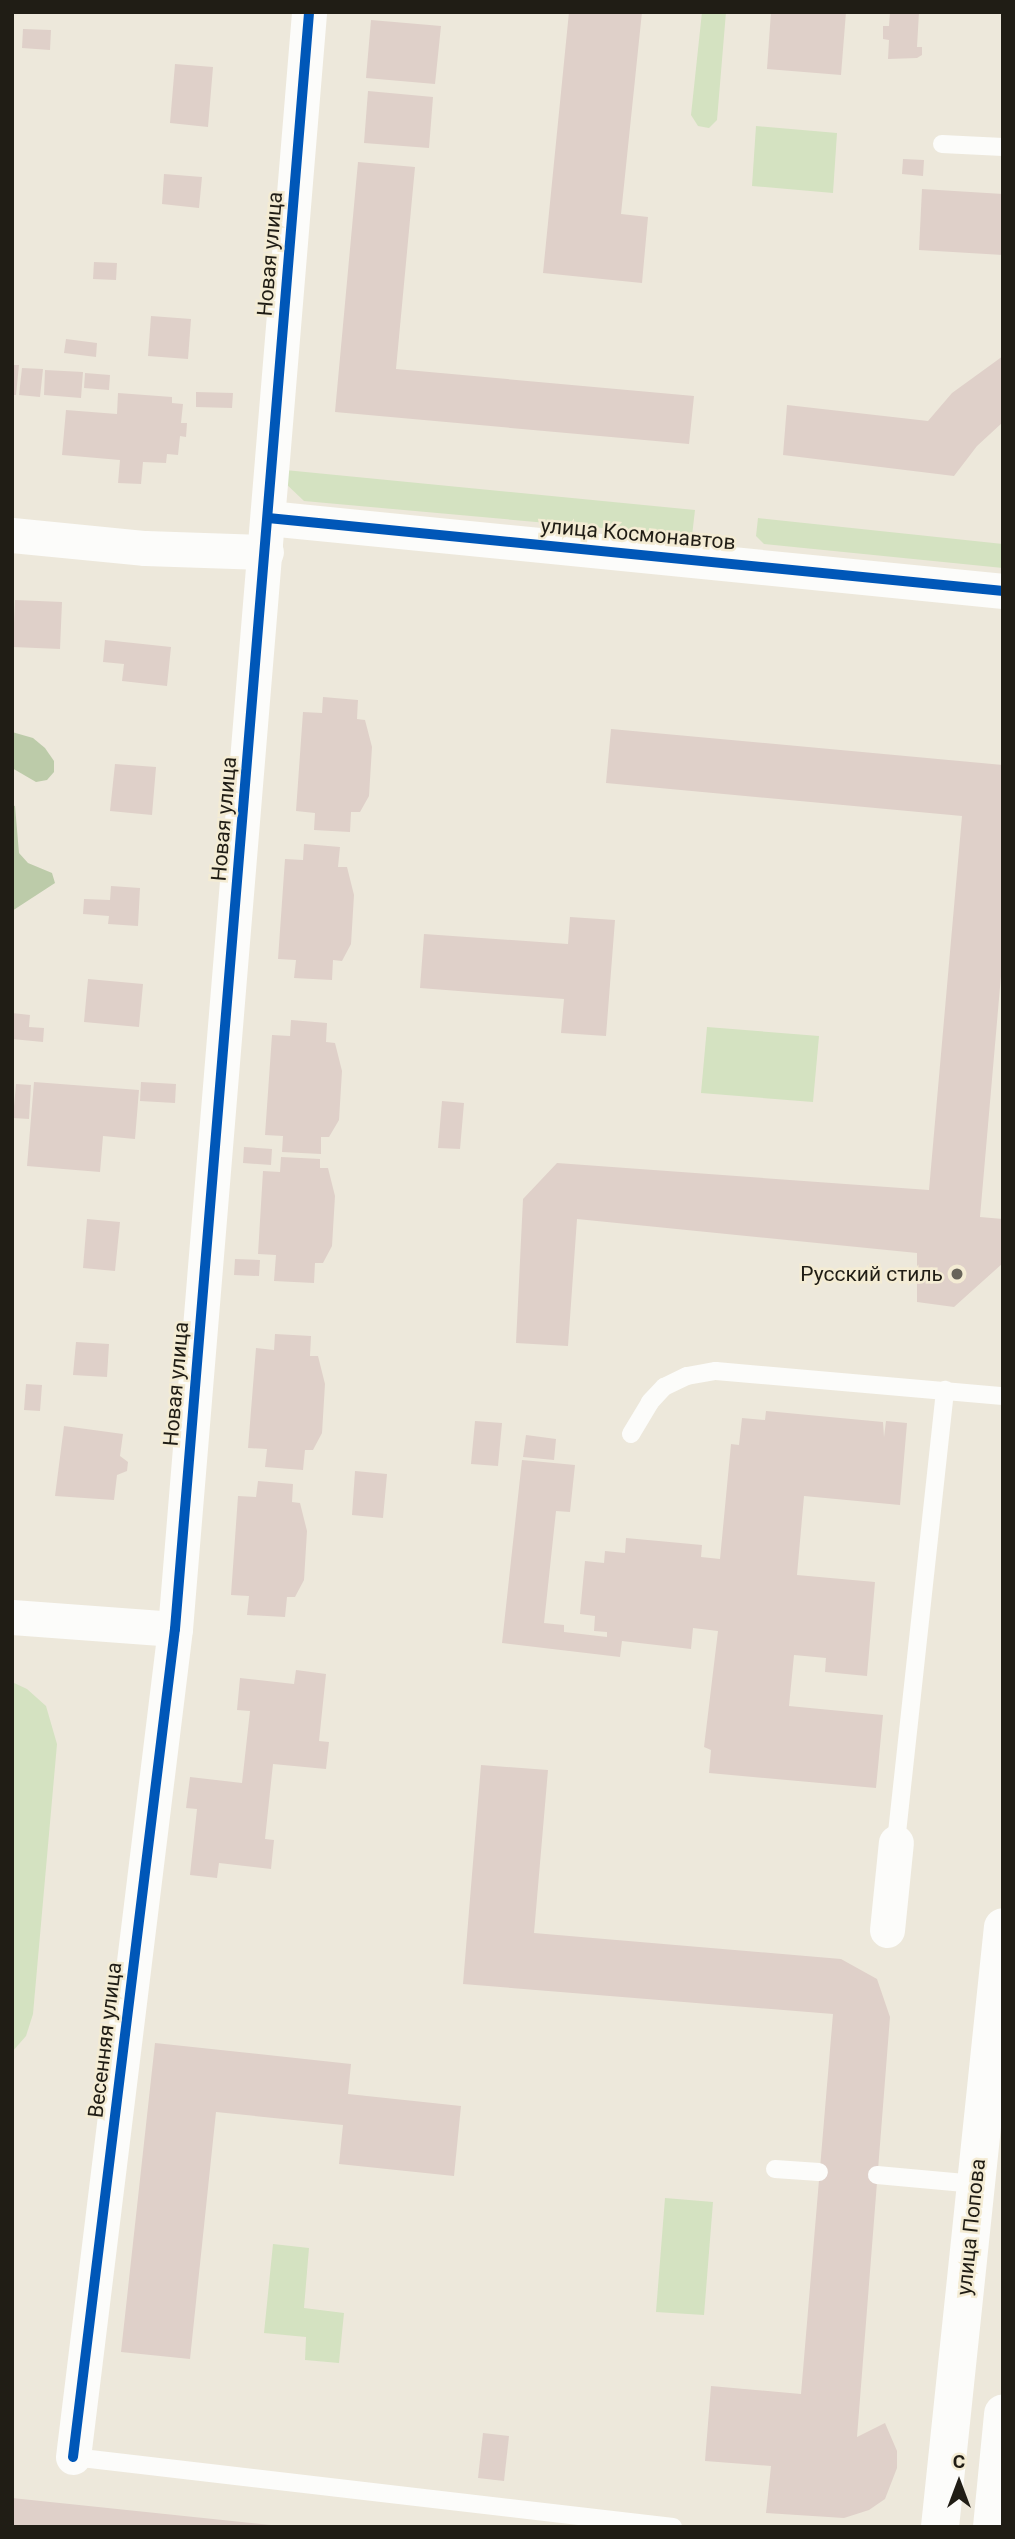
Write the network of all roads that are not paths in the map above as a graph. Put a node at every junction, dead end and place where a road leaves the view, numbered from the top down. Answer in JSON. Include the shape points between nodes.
{"nodes":[{"id":1,"x":309,"y":12,"type":"edge"},
{"id":2,"x":942,"y":144,"type":"dead end"},
{"id":3,"x":1003,"y":147,"type":"edge"},
{"id":4,"x":12,"y":535,"type":"edge"},
{"id":5,"x":267,"y":535,"type":"junction"},
{"id":6,"x":1003,"y":591,"type":"edge"},
{"id":7,"x":945,"y":1390,"type":"junction"},
{"id":8,"x":1003,"y":1396,"type":"edge"},
{"id":9,"x":631,"y":1434,"type":"dead end"},
{"id":10,"x":12,"y":1617,"type":"edge"},
{"id":11,"x":175,"y":1629,"type":"junction"},
{"id":12,"x":896,"y":1842,"type":"joint"},
{"id":13,"x":1003,"y":1927,"type":"edge"},
{"id":14,"x":887,"y":1930,"type":"dead end"},
{"id":15,"x":775,"y":2169,"type":"dead end"},
{"id":16,"x":820,"y":2172,"type":"dead end"},
{"id":17,"x":877,"y":2175,"type":"dead end"},
{"id":18,"x":975,"y":2183,"type":"junction"},
{"id":19,"x":1003,"y":2414,"type":"edge"},
{"id":20,"x":73,"y":2457,"type":"joint"},
{"id":21,"x":673,"y":2527,"type":"edge"},
{"id":22,"x":940,"y":2527,"type":"edge"},
{"id":23,"x":992,"y":2527,"type":"edge"}],
"edges":[{"from":1,"to":5,"type":"street","name":"Новая улица"},
{"from":2,"to":3,"type":"lane"},
{"from":4,"to":5,"type":"street","name":"улица Космонавтов","via":[[145,548]]},
{"from":5,"to":6,"type":"street","name":"улица Космонавтов"},
{"from":5,"to":11,"type":"street","name":"Новая улица"},
{"from":7,"to":8,"type":"lane"},
{"from":7,"to":9,"type":"lane","via":[[716,1371],[687,1376],[664,1387]]},
{"from":7,"to":12,"type":"lane"},
{"from":10,"to":11,"type":"street"},
{"from":11,"to":20,"type":"street","name":"Весенняя улица"},
{"from":12,"to":14,"type":"street"},
{"from":13,"to":18,"type":"main road","name":"улица Попова"},
{"from":15,"to":16,"type":"lane"},
{"from":17,"to":18,"type":"lane"},
{"from":18,"to":22,"type":"main road","name":"улица Попова"},
{"from":19,"to":23,"type":"main road"},
{"from":20,"to":21,"type":"lane"}]}
